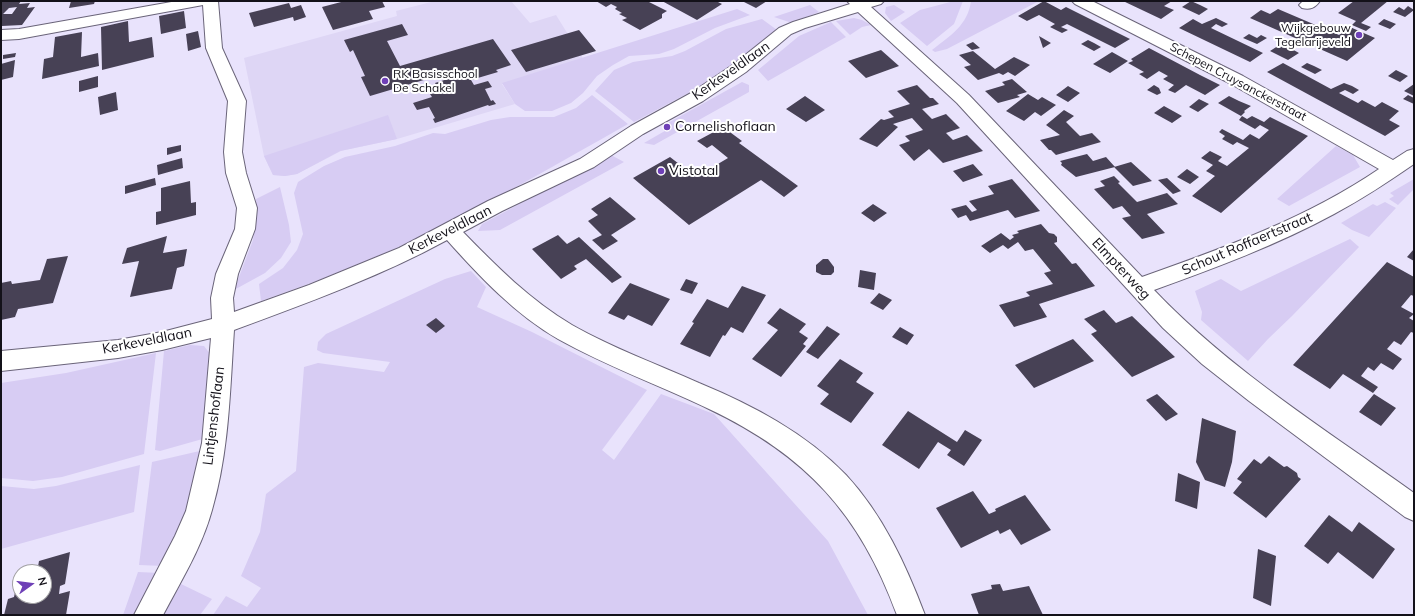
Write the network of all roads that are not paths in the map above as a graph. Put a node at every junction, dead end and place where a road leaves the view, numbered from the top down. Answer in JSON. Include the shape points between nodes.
{"nodes":[{"id":1,"x":202,"y":1,"type":"edge"},
{"id":2,"x":210,"y":1,"type":"edge"},
{"id":3,"x":1080,"y":1,"type":"edge"},
{"id":4,"x":864,"y":3,"type":"edge"},
{"id":5,"x":1,"y":35,"type":"edge"},
{"id":6,"x":1414,"y":155,"type":"edge"},
{"id":7,"x":1392,"y":169,"type":"junction"},
{"id":8,"x":449,"y":229,"type":"junction"},
{"id":9,"x":1138,"y":287,"type":"junction"},
{"id":10,"x":223,"y":324,"type":"junction"},
{"id":11,"x":1,"y":361,"type":"edge"},
{"id":12,"x":1414,"y":508,"type":"edge"},
{"id":13,"x":148,"y":615,"type":"edge"},
{"id":14,"x":911,"y":615,"type":"edge"}],
"edges":[{"from":1,"to":5,"type":"street","via":[[19,34]]},
{"from":2,"to":10,"type":"street","name":"Lintjenshoflaan","via":[[214,48],[237,101],[233,152],[236,173],[247,208],[245,229],[227,274],[222,298]]},
{"from":3,"to":7,"type":"street","name":"Schepen Cruysanckerstraat","via":[[1237,80]]},
{"from":4,"to":8,"type":"street","name":"Kerkeveldlaan","via":[[785,31],[740,68],[697,97],[637,130],[587,163]]},
{"from":4,"to":9,"type":"street","name":"Elmpterweg","via":[[963,99]]},
{"from":6,"to":7,"type":"street","name":"Schout Roffaertstraat"},
{"from":7,"to":9,"type":"street","name":"Schout Roffaertstraat","via":[[1354,195],[1287,230]]},
{"from":8,"to":10,"type":"street","name":"Kerkeveldlaan","via":[[406,253],[342,280]]},
{"from":8,"to":14,"type":"street","via":[[486,270],[524,304],[565,332],[720,402],[771,429],[804,455],[836,484],[868,526],[900,584]]},
{"from":9,"to":12,"type":"street","name":"Elmpterweg","via":[[1171,322],[1210,357]]},
{"from":10,"to":11,"type":"street","name":"Kerkeveldlaan","via":[[169,339],[118,349]]},
{"from":10,"to":13,"type":"street","name":"Lintjenshoflaan","via":[[214,444],[199,511],[185,545]]}]}
